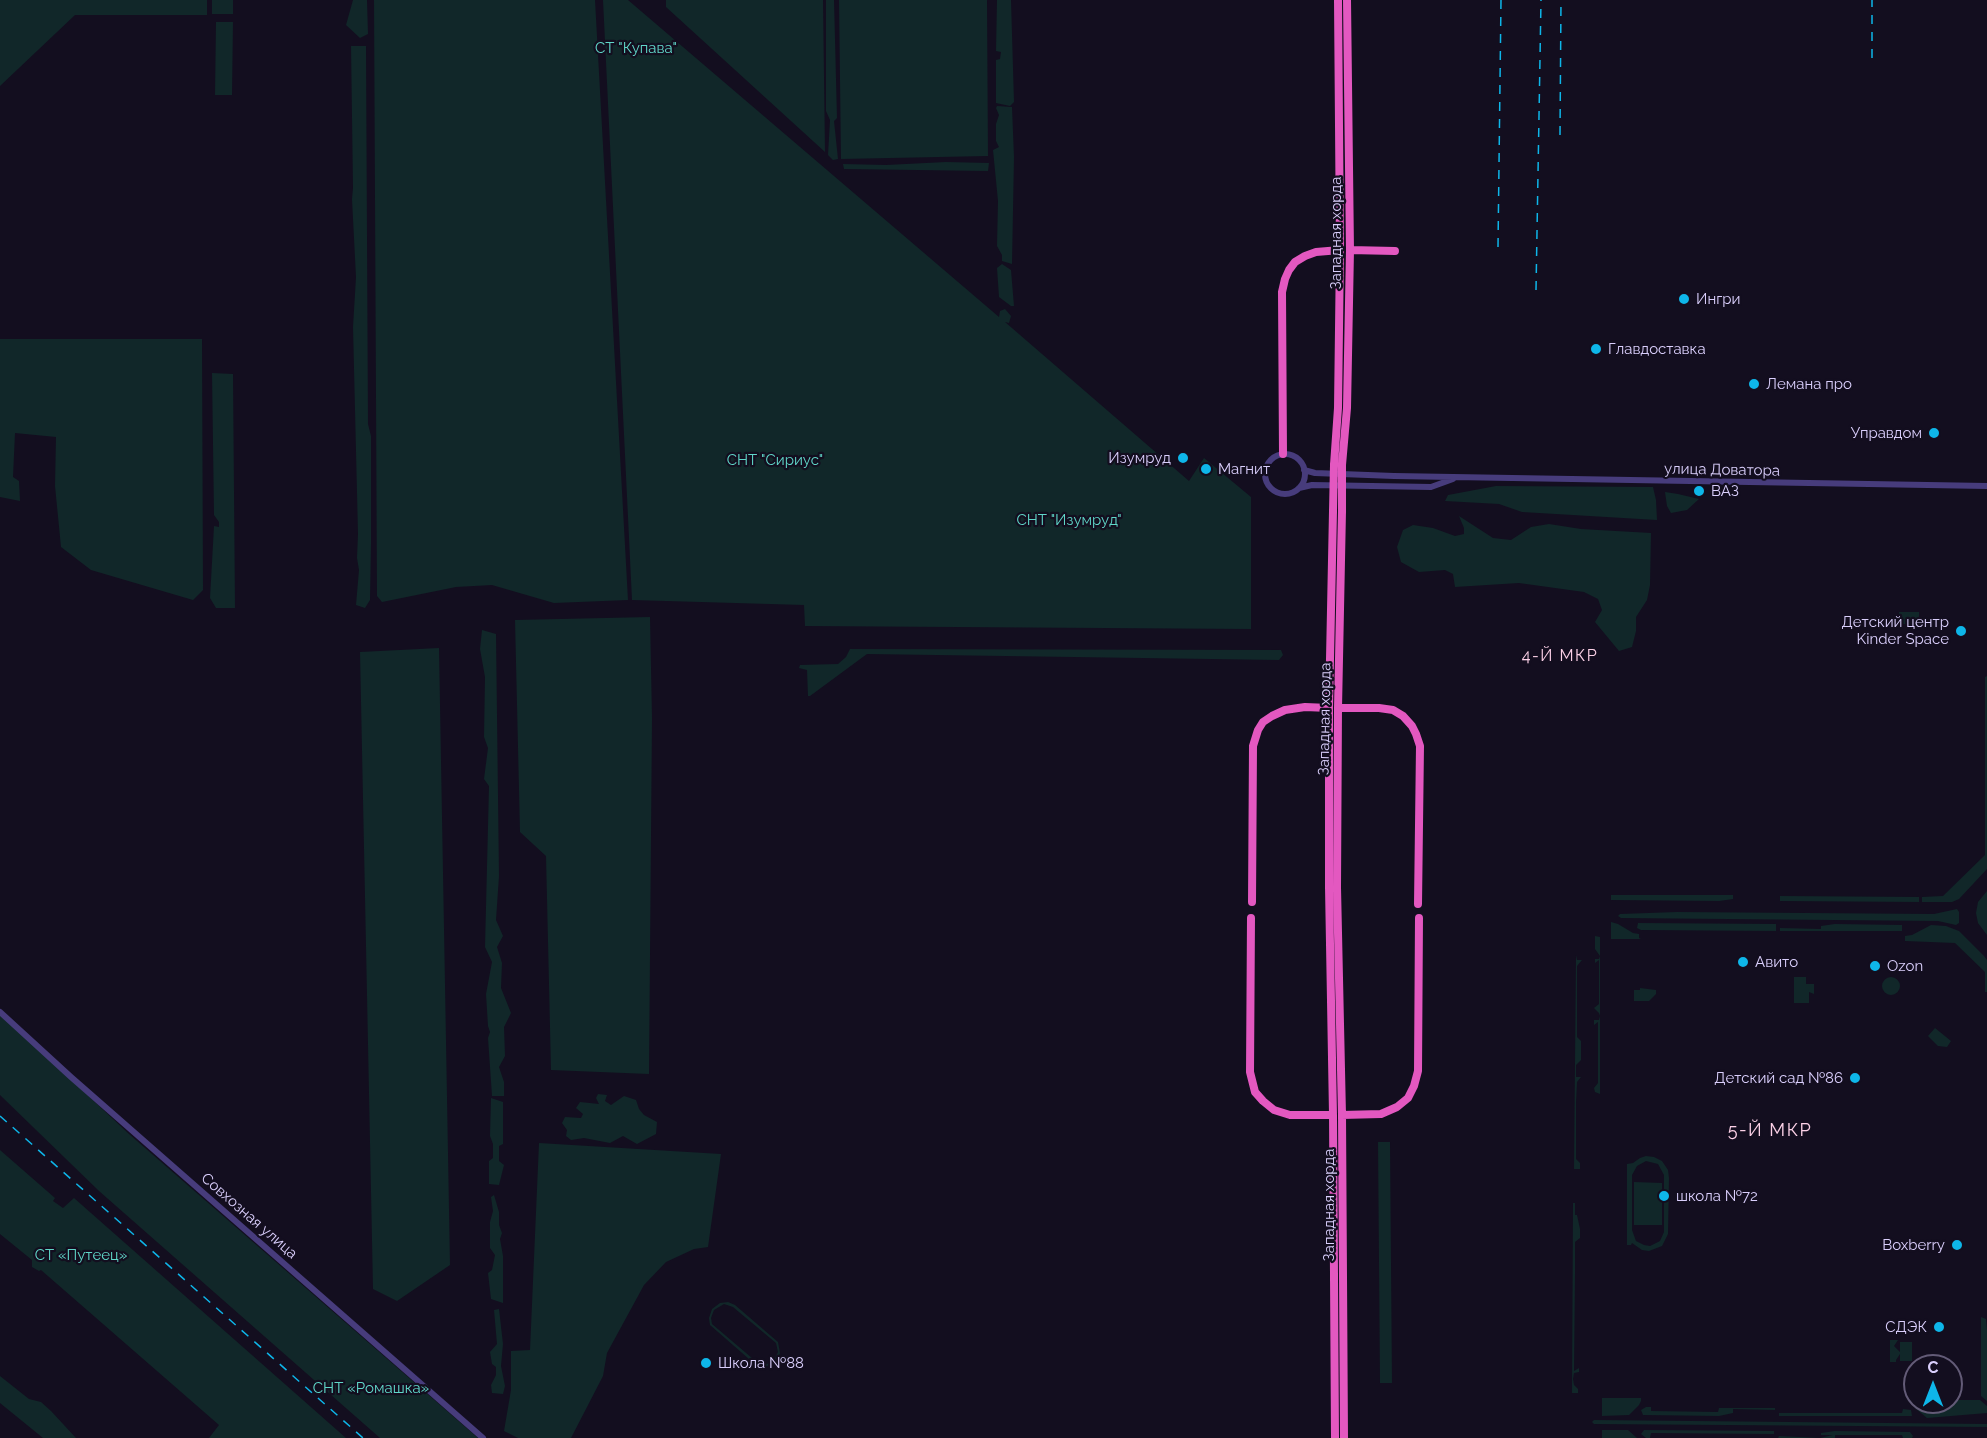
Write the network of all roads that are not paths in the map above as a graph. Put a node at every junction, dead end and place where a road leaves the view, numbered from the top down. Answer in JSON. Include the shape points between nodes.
{"nodes":[{"id":1,"x":1338,"y":0,"type":"edge"},
{"id":2,"x":1347,"y":0,"type":"edge"},
{"id":3,"x":1340,"y":250,"type":"junction"},
{"id":4,"x":1350,"y":250,"type":"junction"},
{"id":5,"x":1395,"y":251,"type":"dead end"},
{"id":6,"x":1283,"y":454,"type":"junction"},
{"id":7,"x":1338,"y":465,"type":"junction"},
{"id":8,"x":1304,"y":470,"type":"junction"},
{"id":9,"x":1457,"y":477,"type":"junction"},
{"id":10,"x":1987,"y":486,"type":"edge"},
{"id":11,"x":1299,"y":488,"type":"junction"},
{"id":12,"x":1334,"y":708,"type":"junction"},
{"id":13,"x":1252,"y":902,"type":"dead end"},
{"id":14,"x":1418,"y":904,"type":"dead end"},
{"id":15,"x":1251,"y":918,"type":"dead end"},
{"id":16,"x":1419,"y":918,"type":"dead end"},
{"id":17,"x":0,"y":1012,"type":"edge"},
{"id":18,"x":1337,"y":1115,"type":"junction"},
{"id":19,"x":483,"y":1438,"type":"edge"},
{"id":20,"x":1335,"y":1438,"type":"edge"},
{"id":21,"x":1344,"y":1438,"type":"edge"}],
"edges":[{"from":1,"to":3,"type":"highway","name":"Западная хорда"},
{"from":2,"to":4,"type":"highway","name":"Западная хорда"},
{"from":3,"to":6,"type":"highway","via":[[1305,256],[1295,262],[1285,279]]},
{"from":3,"to":7,"type":"highway","name":"Западная хорда"},
{"from":4,"to":5,"type":"highway"},
{"from":4,"to":7,"type":"highway","name":"Западная хорда","via":[[1347,408]]},
{"from":6,"to":8,"type":"street","via":[[1295,457]]},
{"from":6,"to":11,"type":"street","via":[[1267,465],[1267,484],[1281,494]]},
{"from":7,"to":12,"type":"highway","name":"Западная хорда","bridge":true},
{"from":8,"to":9,"type":"street","name":"улица Доватора"},
{"from":8,"to":11,"type":"street"},
{"from":9,"to":10,"type":"street","name":"улица Доватора"},
{"from":9,"to":11,"type":"street","name":"улица Доватора","via":[[1431,487]]},
{"from":12,"to":13,"type":"highway","via":[[1285,710],[1263,722],[1258,730],[1253,746]]},
{"from":12,"to":14,"type":"highway","via":[[1393,710],[1403,716],[1416,734],[1420,746]]},
{"from":12,"to":18,"type":"highway","name":"Западная хорда"},
{"from":15,"to":18,"type":"highway","via":[[1250,1072],[1255,1092],[1274,1110]]},
{"from":16,"to":18,"type":"highway","via":[[1418,1071],[1414,1086],[1408,1098],[1381,1114]]},
{"from":17,"to":19,"type":"street","name":"Совхозная улица"},
{"from":18,"to":20,"type":"highway","name":"Западная хорда"},
{"from":18,"to":21,"type":"highway","name":"Западная хорда"}]}
